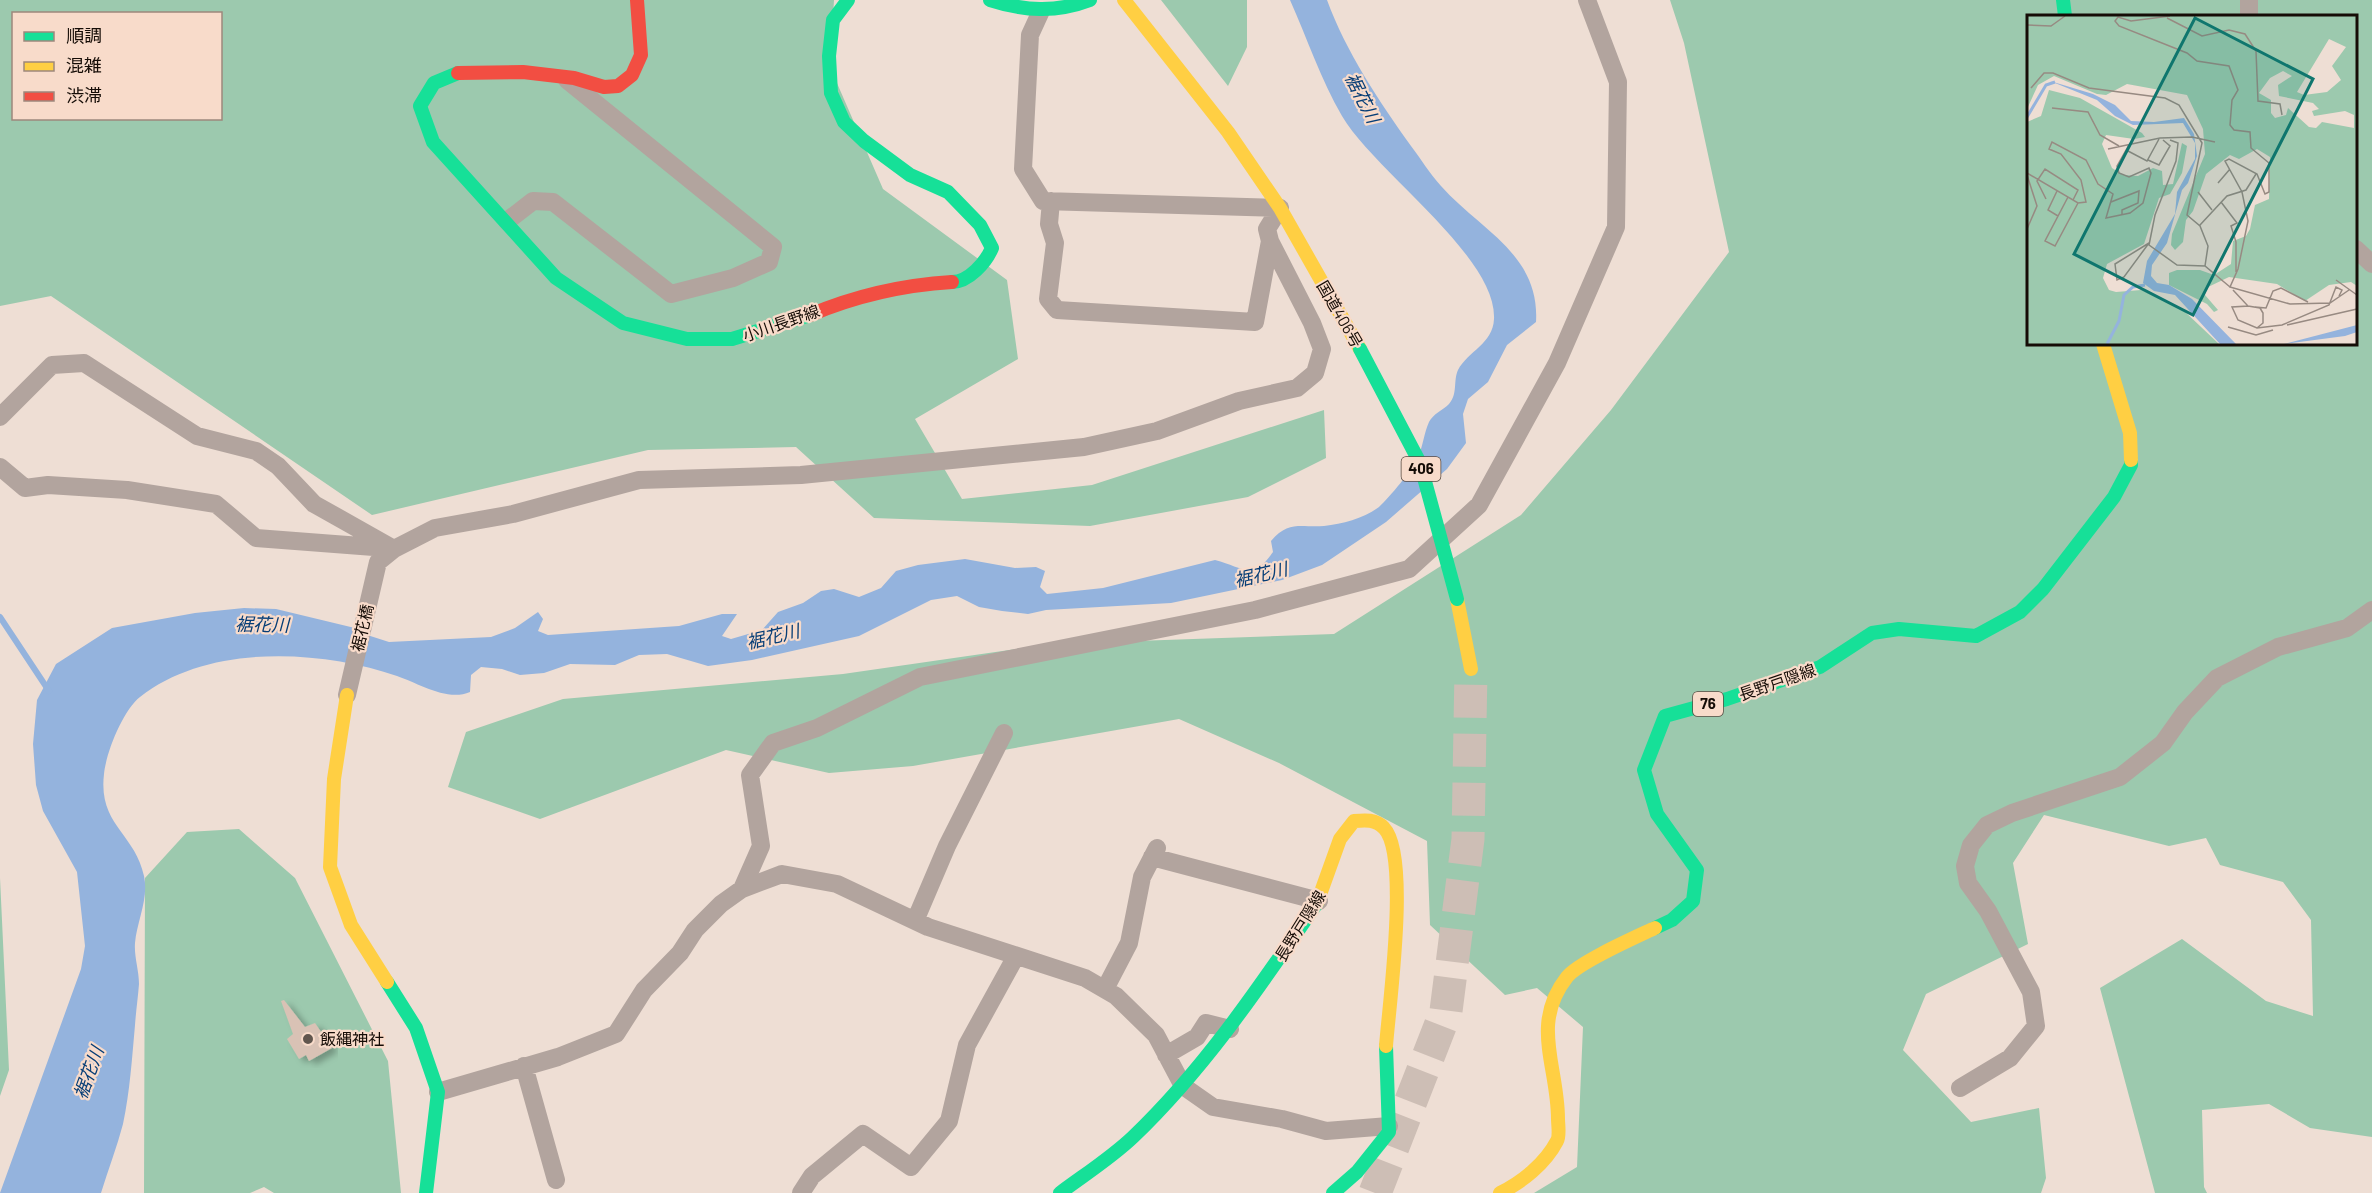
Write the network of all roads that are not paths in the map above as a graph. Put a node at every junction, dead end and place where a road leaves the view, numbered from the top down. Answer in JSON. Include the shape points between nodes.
{"nodes":[{"id":1,"x":637,"y":0,"type":"edge"},
{"id":2,"x":848,"y":0,"type":"edge"},
{"id":3,"x":990,"y":0,"type":"edge"},
{"id":4,"x":1090,"y":0,"type":"edge"},
{"id":5,"x":1124,"y":0,"type":"edge"},
{"id":6,"x":1587,"y":0,"type":"edge"},
{"id":7,"x":2063,"y":0,"type":"edge"},
{"id":8,"x":1041,"y":11,"type":"junction"},
{"id":9,"x":2065,"y":15,"type":"edge"},
{"id":10,"x":564,"y":77,"type":"junction"},
{"id":11,"x":1051,"y":201,"type":"junction"},
{"id":12,"x":1280,"y":208,"type":"junction"},
{"id":13,"x":507,"y":222,"type":"junction"},
{"id":14,"x":1270,"y":241,"type":"junction"},
{"id":15,"x":2357,"y":251,"type":"edge"},
{"id":16,"x":2372,"y":264,"type":"edge"},
{"id":17,"x":2103,"y":345,"type":"edge"},
{"id":18,"x":0,"y":417,"type":"edge"},
{"id":19,"x":0,"y":467,"type":"edge"},
{"id":20,"x":394,"y":549,"type":"junction"},
{"id":21,"x":2372,"y":610,"type":"edge"},
{"id":22,"x":1471,"y":669,"type":"tunnel mouth"},
{"id":23,"x":347,"y":695,"type":"joint"},
{"id":24,"x":1004,"y":733,"type":"dead end"},
{"id":25,"x":742,"y":889,"type":"junction"},
{"id":26,"x":1319,"y":901,"type":"junction"},
{"id":27,"x":915,"y":921,"type":"junction"},
{"id":28,"x":1016,"y":956,"type":"junction"},
{"id":29,"x":1105,"y":989,"type":"junction"},
{"id":30,"x":1230,"y":1029,"type":"junction"},
{"id":31,"x":1166,"y":1055,"type":"junction"},
{"id":32,"x":525,"y":1066,"type":"junction"},
{"id":33,"x":1183,"y":1086,"type":"junction"},
{"id":34,"x":1960,"y":1088,"type":"dead end"},
{"id":35,"x":438,"y":1092,"type":"junction"},
{"id":36,"x":1389,"y":1126,"type":"junction"},
{"id":37,"x":556,"y":1180,"type":"dead end"},
{"id":38,"x":426,"y":1193,"type":"edge"},
{"id":39,"x":801,"y":1193,"type":"edge"},
{"id":40,"x":1060,"y":1193,"type":"edge"},
{"id":41,"x":1333,"y":1193,"type":"edge"},
{"id":42,"x":1500,"y":1193,"type":"edge"}],
"edges":[{"from":1,"to":10,"type":"main road","name":"小川長野線","via":[[643,43],[639,63],[628,82],[613,88]]},
{"from":2,"to":13,"type":"main road","name":"小川長野線","via":[[833,20],[829,56],[831,93],[844,122],[864,141],[910,175],[948,192],[980,225],[992,248],[987,260],[960,282],[924,284],[847,299],[732,339],[687,339],[623,323],[594,306],[556,278]]},
{"from":3,"to":8,"type":"main road"},
{"from":4,"to":8,"type":"main road","via":[[1075,7]]},
{"from":5,"to":12,"type":"main road","name":"国道406号","number":"406","via":[[1228,132]]},
{"from":6,"to":25,"type":"street","via":[[1618,82],[1616,227],[1557,363],[1479,505],[1409,570],[1256,610],[920,677],[817,728],[772,743],[750,775],[762,846]]},
{"from":7,"to":9,"type":"main road"},
{"from":8,"to":11,"type":"street","via":[[1030,35],[1023,169],[1043,201]]},
{"from":10,"to":13,"type":"main road","name":"小川長野線","via":[[503,70],[458,73],[435,82],[420,106],[433,142]]},
{"from":10,"to":13,"type":"street","via":[[773,247],[769,262],[733,278],[671,294],[553,202],[533,201]]},
{"from":11,"to":12,"type":"street"},
{"from":11,"to":14,"type":"street","via":[[1049,224],[1055,243],[1048,299],[1057,310],[1255,322]]},
{"from":12,"to":14,"type":"street","via":[[1267,229]]},
{"from":12,"to":22,"type":"main road","name":"国道406号","number":"406","bridge":true,"via":[[1420,463],[1457,599]]},
{"from":14,"to":20,"type":"street","via":[[1322,349],[1315,373],[1297,388],[1239,402],[1157,431],[1084,447],[801,475],[639,480],[513,514],[435,528]]},
{"from":15,"to":16,"type":"street"},
{"from":17,"to":42,"type":"main road","name":"長野戸隠線","number":"76","via":[[2130,433],[2131,465],[2114,497],[2043,589],[2020,612],[1976,636],[1899,629],[1872,633],[1821,667],[1665,716],[1644,770],[1658,814],[1697,870],[1693,901],[1672,920],[1606,952],[1568,976],[1547,1016],[1558,1097],[1558,1140],[1524,1181]]},
{"from":18,"to":20,"type":"street","via":[[52,365],[84,363],[197,436],[256,451],[278,466],[314,504]]},
{"from":19,"to":20,"type":"street","via":[[25,488],[48,485],[127,490],[216,504],[256,538]]},
{"from":20,"to":23,"type":"street","name":"裾花橋","via":[[378,562]]},
{"from":21,"to":34,"type":"street","via":[[2347,628],[2278,647],[2217,678],[2163,742],[2120,777],[1987,825],[1971,845],[1965,866],[1968,884],[1988,911],[2031,992],[2036,1026],[2010,1058]]},
{"from":23,"to":35,"type":"main road","via":[[334,779],[330,867],[351,925],[416,1028]]},
{"from":24,"to":27,"type":"street","via":[[947,846]]},
{"from":25,"to":27,"type":"street","via":[[782,874],[837,884]]},
{"from":25,"to":32,"type":"street","via":[[695,930],[680,953],[644,990],[616,1034]]},
{"from":26,"to":29,"type":"street","via":[[1155,852],[1142,877],[1129,943]]},
{"from":26,"to":30,"type":"main road","name":"長野戸隠線"},
{"from":26,"to":36,"type":"main road","name":"長野戸隠線","via":[[1340,839],[1354,821],[1371,820],[1384,828],[1394,844],[1398,884],[1385,1053]]},
{"from":27,"to":28,"type":"street"},
{"from":28,"to":29,"type":"street","via":[[1085,978]]},
{"from":28,"to":39,"type":"street","via":[[967,1046],[949,1121],[911,1167],[863,1134],[812,1176]]},
{"from":29,"to":31,"type":"street","via":[[1156,1035]]},
{"from":30,"to":31,"type":"street","via":[[1206,1023],[1197,1037]]},
{"from":30,"to":33,"type":"main road","name":"長野戸隠線"},
{"from":31,"to":33,"type":"street"},
{"from":32,"to":35,"type":"street"},
{"from":32,"to":37,"type":"street"},
{"from":33,"to":36,"type":"street","via":[[1213,1107],[1326,1131]]},
{"from":33,"to":40,"type":"main road","name":"長野戸隠線","via":[[1131,1139]]},
{"from":35,"to":38,"type":"main road"},
{"from":36,"to":41,"type":"main road","via":[[1389,1132],[1357,1172]]}]}
